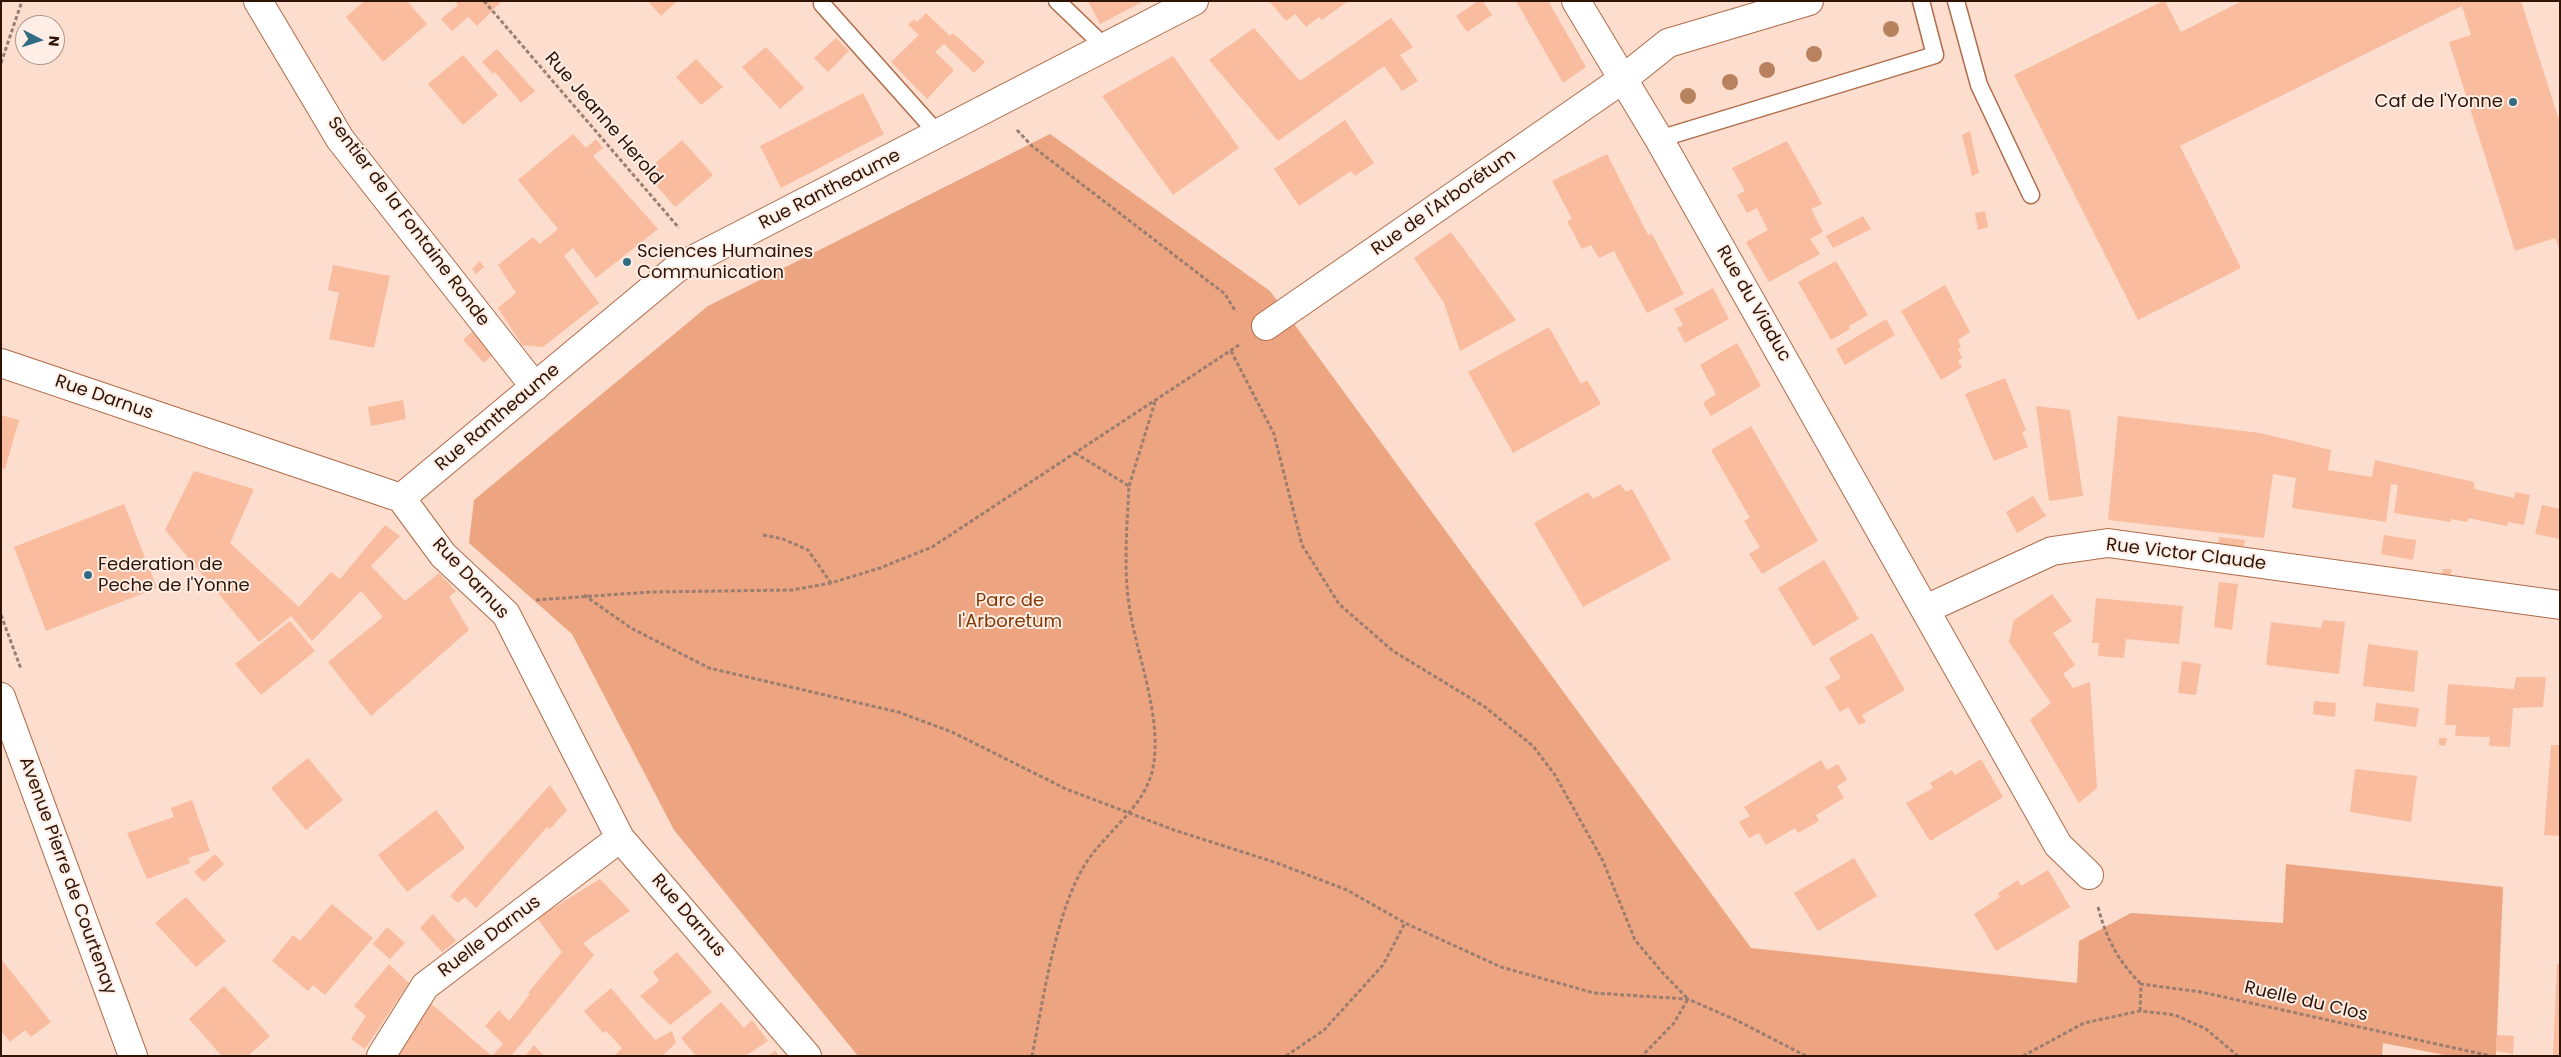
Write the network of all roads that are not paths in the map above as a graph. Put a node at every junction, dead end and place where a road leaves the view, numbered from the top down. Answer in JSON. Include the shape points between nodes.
{"nodes":[{"id":1,"x":258,"y":1,"type":"edge"},
{"id":2,"x":1057,"y":1,"type":"edge"},
{"id":3,"x":1194,"y":1,"type":"edge"},
{"id":4,"x":1576,"y":1,"type":"edge"},
{"id":5,"x":1809,"y":1,"type":"edge"},
{"id":6,"x":1921,"y":1,"type":"edge"},
{"id":7,"x":1956,"y":1,"type":"edge"},
{"id":8,"x":822,"y":4,"type":"dead end"},
{"id":9,"x":1106,"y":48,"type":"junction"},
{"id":10,"x":1623,"y":79,"type":"junction"},
{"id":11,"x":939,"y":135,"type":"junction"},
{"id":12,"x":1659,"y":139,"type":"junction"},
{"id":13,"x":2031,"y":195,"type":"dead end"},
{"id":14,"x":1259,"y":332,"type":"road end"},
{"id":15,"x":1,"y":363,"type":"edge"},
{"id":16,"x":535,"y":387,"type":"junction"},
{"id":17,"x":401,"y":498,"type":"junction"},
{"id":18,"x":2560,"y":605,"type":"edge"},
{"id":19,"x":1926,"y":609,"type":"junction"},
{"id":20,"x":1,"y":697,"type":"edge"},
{"id":21,"x":620,"y":838,"type":"junction"},
{"id":22,"x":2089,"y":875,"type":"road end"},
{"id":23,"x":133,"y":1056,"type":"edge"},
{"id":24,"x":381,"y":1056,"type":"edge"},
{"id":25,"x":807,"y":1056,"type":"edge"}],
"edges":[{"from":1,"to":16,"type":"street","name":"Sentier de la Fontaine Ronde","via":[[340,140]]},
{"from":2,"to":9,"type":"lane"},
{"from":3,"to":9,"type":"street","name":"Rue Rantheaume"},
{"from":4,"to":10,"type":"street","name":"Rue du Viaduc"},
{"from":5,"to":10,"type":"street","name":"Rue de l'Arborétum","via":[[1668,43]]},
{"from":6,"to":12,"type":"lane","via":[[1935,55]]},
{"from":7,"to":13,"type":"lane","via":[[1979,85]]},
{"from":8,"to":11,"type":"lane"},
{"from":9,"to":11,"type":"street","name":"Rue Rantheaume"},
{"from":10,"to":12,"type":"street","name":"Rue du Viaduc"},
{"from":10,"to":14,"type":"street","name":"Rue de l'Arborétum"},
{"from":11,"to":16,"type":"street","name":"Rue Rantheaume","via":[[677,268]]},
{"from":12,"to":19,"type":"street","name":"Rue du Viaduc"},
{"from":15,"to":17,"type":"street","name":"Rue Darnus"},
{"from":16,"to":17,"type":"street","name":"Rue Rantheaume"},
{"from":17,"to":21,"type":"street","name":"Rue Darnus","via":[[443,555],[506,614]]},
{"from":18,"to":19,"type":"street","name":"Rue Victor Claude","via":[[2108,543],[2052,551]]},
{"from":19,"to":22,"type":"street","via":[[2058,845]]},
{"from":20,"to":23,"type":"street","name":"Avenue Pierre de Courtenay"},
{"from":21,"to":24,"type":"street","name":"Ruelle Darnus","via":[[425,986]]},
{"from":21,"to":25,"type":"street","name":"Rue Darnus"}]}
